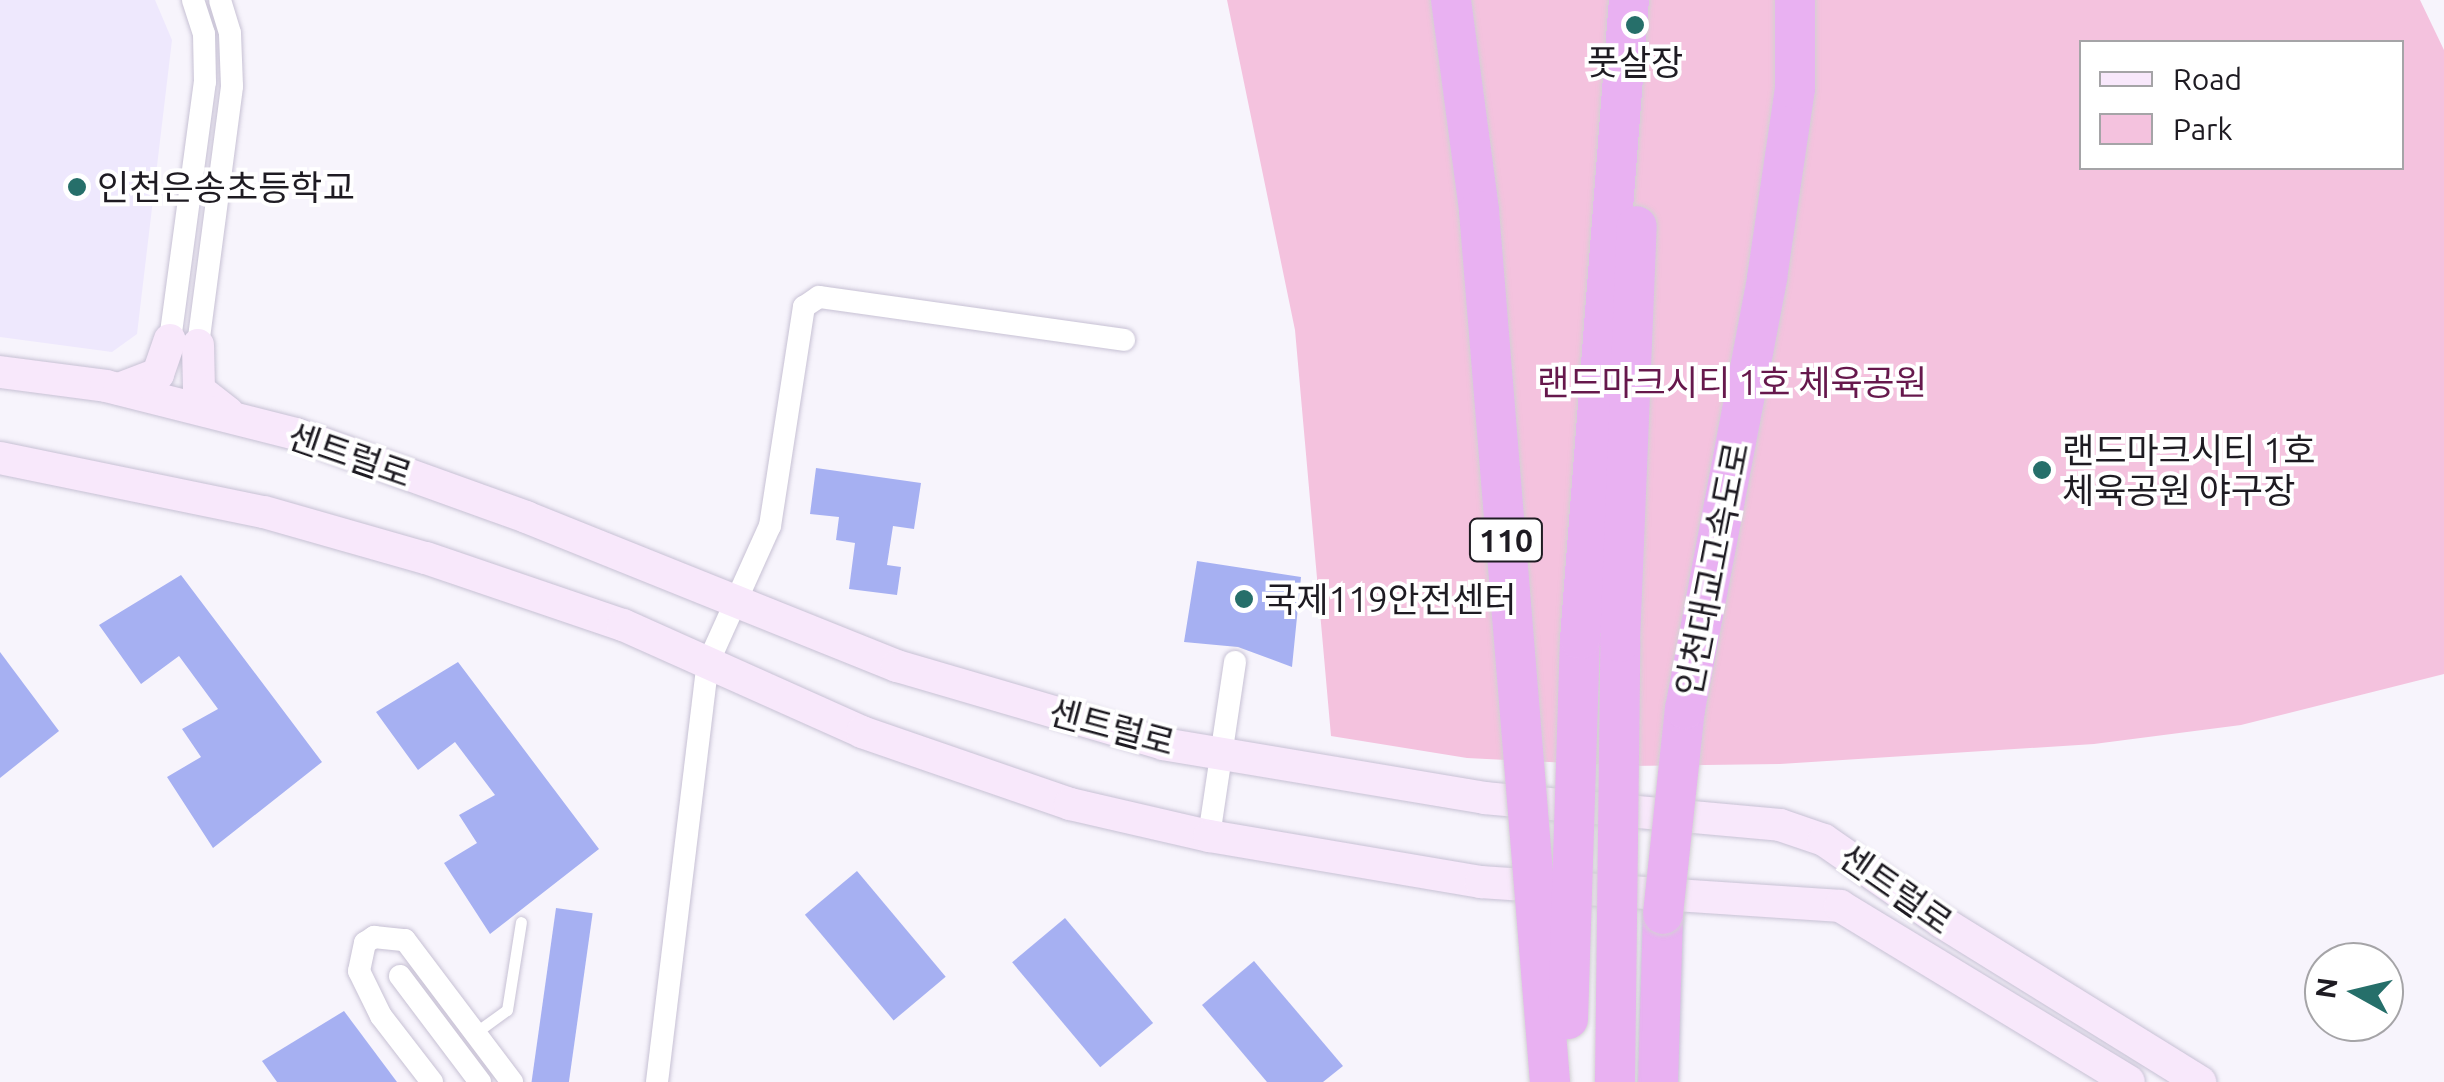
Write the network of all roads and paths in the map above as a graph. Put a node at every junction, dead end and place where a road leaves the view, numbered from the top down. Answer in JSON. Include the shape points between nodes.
{"nodes":[{"id":1,"x":193,"y":0,"type":"edge"},
{"id":2,"x":220,"y":0,"type":"edge"},
{"id":3,"x":1451,"y":0,"type":"edge"},
{"id":4,"x":1629,"y":0,"type":"edge"},
{"id":5,"x":1654,"y":0,"type":"edge"},
{"id":6,"x":1795,"y":0,"type":"edge"},
{"id":7,"x":1124,"y":340,"type":"dead end"},
{"id":8,"x":184,"y":343,"type":"junction"},
{"id":9,"x":0,"y":372,"type":"edge"},
{"id":10,"x":119,"y":390,"type":"junction"},
{"id":11,"x":240,"y":420,"type":"junction"},
{"id":12,"x":0,"y":458,"type":"edge"},
{"id":13,"x":736,"y":602,"type":"junction"},
{"id":14,"x":1235,"y":662,"type":"dead end"},
{"id":15,"x":708,"y":663,"type":"junction"},
{"id":16,"x":1222,"y":754,"type":"junction"},
{"id":17,"x":1209,"y":836,"type":"junction"},
{"id":18,"x":521,"y":922,"type":"dead end"},
{"id":19,"x":400,"y":976,"type":"dead end"},
{"id":20,"x":475,"y":1034,"type":"junction"},
{"id":21,"x":432,"y":1082,"type":"edge"},
{"id":22,"x":480,"y":1082,"type":"edge"},
{"id":23,"x":512,"y":1082,"type":"edge"},
{"id":24,"x":657,"y":1082,"type":"edge"},
{"id":25,"x":1550,"y":1082,"type":"edge"},
{"id":26,"x":1568,"y":1082,"type":"edge"},
{"id":27,"x":1615,"y":1082,"type":"edge"},
{"id":28,"x":1658,"y":1082,"type":"edge"},
{"id":29,"x":2128,"y":1082,"type":"edge"},
{"id":30,"x":2200,"y":1082,"type":"edge"}],
"edges":[{"from":1,"to":8,"type":"street","via":[[204,34],[205,82]]},
{"from":2,"to":8,"type":"street","via":[[230,33],[232,86]]},
{"from":3,"to":25,"type":"highway","number":"110","bridge":true,"via":[[1478,211]]},
{"from":4,"to":26,"type":"highway","bridge":true,"via":[[1580,640]]},
{"from":5,"to":27,"type":"highway","name":"인천대교고속도로","bridge":true,"via":[[1628,402]]},
{"from":6,"to":28,"type":"highway","name":"인천대교고속도로","bridge":true,"via":[[1795,89],[1770,259],[1685,709],[1663,914]]},
{"from":7,"to":13,"type":"street","via":[[810,299],[800,319],[770,526]]},
{"from":8,"to":10,"type":"main road","via":[[158,374]]},
{"from":8,"to":11,"type":"main road","via":[[198,390]]},
{"from":9,"to":10,"type":"main road","name":"센트럴로"},
{"from":10,"to":11,"type":"main road","name":"센트럴로"},
{"from":11,"to":13,"type":"main road","name":"센트럴로","via":[[526,517]]},
{"from":12,"to":15,"type":"main road","name":"센트럴로","via":[[264,512],[426,558],[624,626]]},
{"from":13,"to":15,"type":"street"},
{"from":13,"to":16,"type":"main road","name":"센트럴로","via":[[897,666],[1163,744]]},
{"from":14,"to":16,"type":"street"},
{"from":15,"to":17,"type":"main road","name":"센트럴로","via":[[862,732],[1070,804]]},
{"from":15,"to":24,"type":"street"},
{"from":16,"to":17,"type":"street"},
{"from":16,"to":30,"type":"main road","name":"센트럴로","via":[[1484,798],[1780,825],[1824,840],[1942,922]]},
{"from":17,"to":29,"type":"main road","name":"센트럴로","via":[[1481,882],[1840,906]]},
{"from":18,"to":20,"type":"lane","via":[[507,1010]]},
{"from":19,"to":22,"type":"street"},
{"from":20,"to":21,"type":"street","via":[[405,940],[383,934],[364,943],[358,964],[366,988]]},
{"from":20,"to":23,"type":"street"}]}
